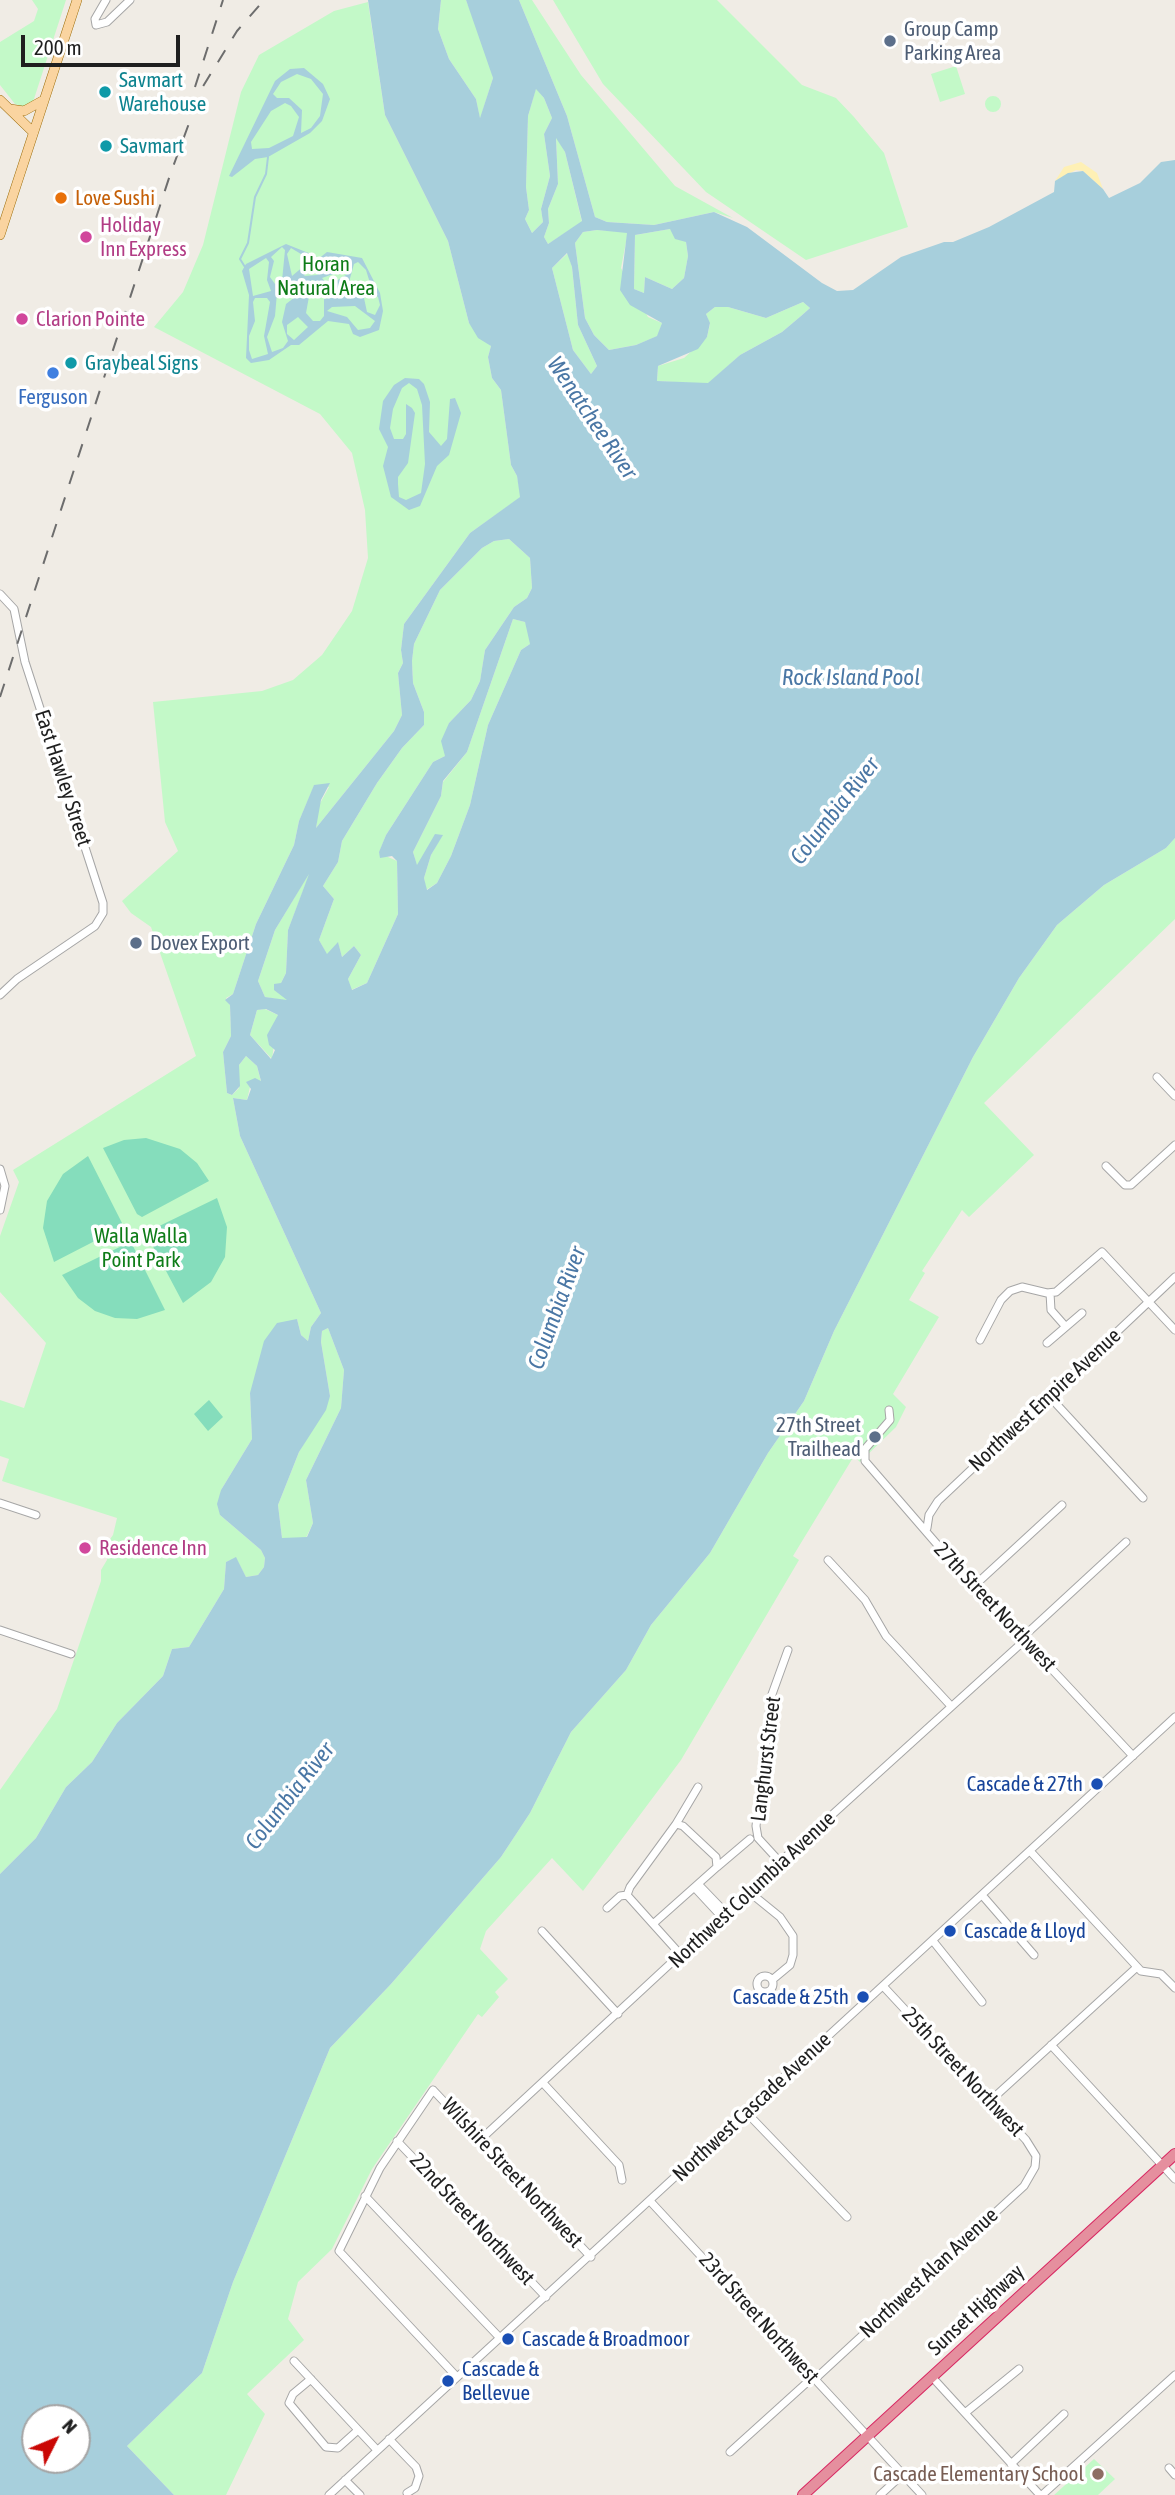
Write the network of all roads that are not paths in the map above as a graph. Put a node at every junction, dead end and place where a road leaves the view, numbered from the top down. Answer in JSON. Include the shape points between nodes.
{"nodes":[{"id":1,"x":77,"y":0,"type":"edge"},
{"id":2,"x":106,"y":0,"type":"edge"},
{"id":3,"x":130,"y":0,"type":"edge"},
{"id":4,"x":0,"y":100,"type":"edge"},
{"id":5,"x":44,"y":100,"type":"junction"},
{"id":6,"x":9,"y":109,"type":"junction"},
{"id":7,"x":33,"y":132,"type":"junction"},
{"id":8,"x":0,"y":235,"type":"edge"},
{"id":9,"x":0,"y":594,"type":"edge"},
{"id":10,"x":0,"y":995,"type":"edge"},
{"id":11,"x":1157,"y":1077,"type":"dead end"},
{"id":12,"x":1175,"y":1096,"type":"edge"},
{"id":13,"x":1175,"y":1145,"type":"edge"},
{"id":14,"x":1106,"y":1166,"type":"dead end"},
{"id":15,"x":0,"y":1169,"type":"edge"},
{"id":16,"x":0,"y":1210,"type":"edge"},
{"id":17,"x":1175,"y":1277,"type":"edge"},
{"id":18,"x":1050,"y":1293,"type":"junction"},
{"id":19,"x":1149,"y":1302,"type":"junction"},
{"id":20,"x":1082,"y":1313,"type":"dead end"},
{"id":21,"x":1066,"y":1327,"type":"junction"},
{"id":22,"x":1175,"y":1330,"type":"edge"},
{"id":23,"x":979,"y":1340,"type":"dead end"},
{"id":24,"x":1047,"y":1343,"type":"dead end"},
{"id":25,"x":1049,"y":1396,"type":"junction"},
{"id":26,"x":889,"y":1410,"type":"dead end"},
{"id":27,"x":1143,"y":1499,"type":"dead end"},
{"id":28,"x":0,"y":1503,"type":"edge"},
{"id":29,"x":1062,"y":1505,"type":"dead end"},
{"id":30,"x":36,"y":1515,"type":"dead end"},
{"id":31,"x":928,"y":1530,"type":"junction"},
{"id":32,"x":1126,"y":1542,"type":"dead end"},
{"id":33,"x":828,"y":1560,"type":"dead end"},
{"id":34,"x":974,"y":1586,"type":"junction"},
{"id":35,"x":0,"y":1630,"type":"edge"},
{"id":36,"x":1024,"y":1639,"type":"junction"},
{"id":37,"x":788,"y":1650,"type":"dead end"},
{"id":38,"x":71,"y":1654,"type":"dead end"},
{"id":39,"x":951,"y":1706,"type":"junction"},
{"id":40,"x":1175,"y":1717,"type":"edge"},
{"id":41,"x":1133,"y":1756,"type":"junction"},
{"id":42,"x":698,"y":1787,"type":"dead end"},
{"id":43,"x":676,"y":1824,"type":"junction"},
{"id":44,"x":750,"y":1839,"type":"dead end"},
{"id":45,"x":1030,"y":1851,"type":"junction"},
{"id":46,"x":780,"y":1862,"type":"junction"},
{"id":47,"x":717,"y":1867,"type":"junction"},
{"id":48,"x":697,"y":1886,"type":"junction"},
{"id":49,"x":748,"y":1891,"type":"junction"},
{"id":50,"x":627,"y":1895,"type":"junction"},
{"id":51,"x":982,"y":1895,"type":"junction"},
{"id":52,"x":607,"y":1908,"type":"dead end"},
{"id":53,"x":723,"y":1914,"type":"junction"},
{"id":54,"x":653,"y":1924,"type":"junction"},
{"id":55,"x":542,"y":1931,"type":"dead end"},
{"id":56,"x":933,"y":1941,"type":"junction"},
{"id":57,"x":680,"y":1954,"type":"junction"},
{"id":58,"x":1034,"y":1955,"type":"dead end"},
{"id":59,"x":1137,"y":1967,"type":"junction"},
{"id":60,"x":772,"y":1980,"type":"dead end"},
{"id":61,"x":883,"y":1986,"type":"junction"},
{"id":62,"x":1175,"y":1988,"type":"edge"},
{"id":63,"x":982,"y":2002,"type":"dead end"},
{"id":64,"x":618,"y":2014,"type":"junction"},
{"id":65,"x":1051,"y":2045,"type":"junction"},
{"id":66,"x":542,"y":2083,"type":"junction"},
{"id":67,"x":990,"y":2101,"type":"junction"},
{"id":68,"x":746,"y":2112,"type":"junction"},
{"id":69,"x":480,"y":2140,"type":"junction"},
{"id":70,"x":397,"y":2141,"type":"junction"},
{"id":71,"x":1175,"y":2154,"type":"edge"},
{"id":72,"x":1036,"y":2161,"type":"joint"},
{"id":73,"x":1162,"y":2166,"type":"junction"},
{"id":74,"x":1175,"y":2179,"type":"edge"},
{"id":75,"x":622,"y":2180,"type":"dead end"},
{"id":76,"x":365,"y":2196,"type":"junction"},
{"id":77,"x":650,"y":2201,"type":"junction"},
{"id":78,"x":847,"y":2217,"type":"dead end"},
{"id":79,"x":591,"y":2256,"type":"junction"},
{"id":80,"x":546,"y":2297,"type":"junction"},
{"id":81,"x":500,"y":2338,"type":"junction"},
{"id":82,"x":295,"y":2361,"type":"dead end"},
{"id":83,"x":1020,"y":2369,"type":"dead end"},
{"id":84,"x":1175,"y":2375,"type":"edge"},
{"id":85,"x":457,"y":2377,"type":"junction"},
{"id":86,"x":932,"y":2377,"type":"junction"},
{"id":87,"x":814,"y":2378,"type":"junction"},
{"id":88,"x":311,"y":2379,"type":"junction"},
{"id":89,"x":965,"y":2413,"type":"junction"},
{"id":90,"x":1064,"y":2414,"type":"dead end"},
{"id":91,"x":358,"y":2430,"type":"junction"},
{"id":92,"x":867,"y":2436,"type":"junction"},
{"id":93,"x":389,"y":2439,"type":"junction"},
{"id":94,"x":377,"y":2450,"type":"junction"},
{"id":95,"x":730,"y":2452,"type":"dead end"},
{"id":96,"x":1011,"y":2463,"type":"junction"},
{"id":97,"x":902,"y":2474,"type":"junction"},
{"id":98,"x":345,"y":2480,"type":"junction"},
{"id":99,"x":407,"y":2493,"type":"dead end"},
{"id":100,"x":329,"y":2495,"type":"edge"},
{"id":101,"x":360,"y":2495,"type":"edge"},
{"id":102,"x":803,"y":2495,"type":"edge"},
{"id":103,"x":880,"y":2495,"type":"edge"},
{"id":104,"x":922,"y":2495,"type":"edge"},
{"id":105,"x":1041,"y":2495,"type":"edge"}],
"edges":[{"from":1,"to":5,"type":"main road"},
{"from":2,"to":3,"type":"street","via":[[96,25],[107,22]]},
{"from":4,"to":6,"type":"main road"},
{"from":5,"to":6,"type":"main road","via":[[24,111]]},
{"from":5,"to":7,"type":"main road"},
{"from":6,"to":7,"type":"main road"},
{"from":7,"to":8,"type":"main road"},
{"from":9,"to":10,"type":"street","name":"East Hawley Street","via":[[14,609],[25,662],[103,903],[99,919],[88,932]]},
{"from":11,"to":12,"type":"street"},
{"from":13,"to":14,"type":"street","via":[[1131,1185],[1125,1185]]},
{"from":15,"to":16,"type":"street","via":[[5,1192]]},
{"from":17,"to":19,"type":"street","name":"Northwest Empire Avenue"},
{"from":18,"to":19,"type":"street","via":[[1061,1289],[1102,1252]]},
{"from":18,"to":21,"type":"street","via":[[1051,1310]]},
{"from":18,"to":23,"type":"street","via":[[1021,1287],[1010,1291]]},
{"from":19,"to":22,"type":"street"},
{"from":19,"to":25,"type":"street","name":"Northwest Empire Avenue"},
{"from":20,"to":21,"type":"street"},
{"from":21,"to":24,"type":"street"},
{"from":25,"to":27,"type":"street"},
{"from":25,"to":31,"type":"street","name":"Northwest Empire Avenue","via":[[938,1501],[929,1515]]},
{"from":26,"to":31,"type":"street","name":"27th Street Northwest","via":[[890,1420],[863,1455]]},
{"from":28,"to":30,"type":"street"},
{"from":29,"to":34,"type":"street"},
{"from":31,"to":34,"type":"street","name":"27th Street Northwest"},
{"from":32,"to":36,"type":"street","name":"Northwest Columbia Avenue"},
{"from":33,"to":39,"type":"street","via":[[865,1600],[886,1636]]},
{"from":34,"to":36,"type":"street","name":"27th Street Northwest"},
{"from":35,"to":38,"type":"street"},
{"from":36,"to":39,"type":"street","name":"Northwest Columbia Avenue"},
{"from":36,"to":41,"type":"street","name":"27th Street Northwest"},
{"from":37,"to":46,"type":"street","name":"Langhurst Street","via":[[771,1697],[756,1826],[758,1838]]},
{"from":39,"to":46,"type":"street","name":"Northwest Columbia Avenue"},
{"from":40,"to":41,"type":"street","name":"Northwest Cascade Avenue"},
{"from":41,"to":45,"type":"street","name":"Northwest Cascade Avenue"},
{"from":42,"to":43,"type":"street"},
{"from":43,"to":47,"type":"street","via":[[716,1857]]},
{"from":43,"to":50,"type":"street"},
{"from":44,"to":47,"type":"street"},
{"from":45,"to":51,"type":"street","name":"Northwest Cascade Avenue"},
{"from":45,"to":59,"type":"street"},
{"from":46,"to":49,"type":"street","name":"Northwest Columbia Avenue"},
{"from":47,"to":48,"type":"street"},
{"from":48,"to":53,"type":"street"},
{"from":48,"to":54,"type":"street"},
{"from":49,"to":53,"type":"street","name":"Northwest Columbia Avenue"},
{"from":49,"to":60,"type":"street","via":[[780,1917],[793,1936],[790,1965]]},
{"from":50,"to":52,"type":"street"},
{"from":50,"to":54,"type":"street"},
{"from":51,"to":56,"type":"street","name":"Northwest Cascade Avenue"},
{"from":51,"to":58,"type":"street"},
{"from":53,"to":57,"type":"street","name":"Northwest Columbia Avenue"},
{"from":54,"to":57,"type":"street"},
{"from":55,"to":64,"type":"street"},
{"from":56,"to":61,"type":"street","name":"Northwest Cascade Avenue"},
{"from":56,"to":63,"type":"street"},
{"from":57,"to":64,"type":"street","name":"Northwest Columbia Avenue"},
{"from":59,"to":62,"type":"street","via":[[1161,1974]]},
{"from":59,"to":65,"type":"street"},
{"from":61,"to":67,"type":"street","name":"25th Street Northwest"},
{"from":61,"to":68,"type":"street","name":"Northwest Cascade Avenue"},
{"from":64,"to":66,"type":"street","name":"Northwest Columbia Avenue"},
{"from":65,"to":67,"type":"street"},
{"from":65,"to":73,"type":"street"},
{"from":66,"to":69,"type":"street","name":"Northwest Columbia Avenue"},
{"from":66,"to":75,"type":"street","via":[[619,2165]]},
{"from":67,"to":72,"type":"street","name":"25th Street Northwest","via":[[1031,2145]]},
{"from":68,"to":77,"type":"street","name":"Northwest Cascade Avenue"},
{"from":68,"to":78,"type":"street"},
{"from":69,"to":70,"type":"street","name":"Wilshire Street Northwest","via":[[433,2090]]},
{"from":69,"to":79,"type":"street","name":"Wilshire Street Northwest"},
{"from":70,"to":76,"type":"street"},
{"from":70,"to":80,"type":"street","name":"22nd Street Northwest"},
{"from":71,"to":73,"type":"highway","name":"Sunset Highway"},
{"from":72,"to":87,"type":"street","name":"Northwest Alan Avenue","via":[[1024,2186]]},
{"from":73,"to":74,"type":"street"},
{"from":73,"to":86,"type":"highway","name":"Sunset Highway"},
{"from":76,"to":81,"type":"street"},
{"from":76,"to":85,"type":"street","via":[[339,2251]]},
{"from":77,"to":79,"type":"street","name":"Northwest Cascade Avenue"},
{"from":77,"to":87,"type":"street","name":"23rd Street Northwest"},
{"from":79,"to":80,"type":"street","name":"Northwest Cascade Avenue"},
{"from":80,"to":81,"type":"street","name":"Northwest Cascade Avenue"},
{"from":81,"to":85,"type":"street","name":"Northwest Cascade Avenue"},
{"from":82,"to":88,"type":"street"},
{"from":83,"to":89,"type":"street"},
{"from":84,"to":105,"type":"street"},
{"from":85,"to":93,"type":"street","name":"Northwest Cascade Avenue"},
{"from":86,"to":89,"type":"street"},
{"from":86,"to":92,"type":"highway","name":"Sunset Highway"},
{"from":87,"to":92,"type":"street","name":"23rd Street Northwest"},
{"from":87,"to":95,"type":"street","name":"Northwest Alan Avenue"},
{"from":88,"to":91,"type":"street"},
{"from":88,"to":91,"type":"street","via":[[289,2403],[326,2447],[338,2448]]},
{"from":89,"to":96,"type":"street"},
{"from":90,"to":96,"type":"street"},
{"from":91,"to":94,"type":"street"},
{"from":92,"to":97,"type":"street","name":"23rd Street Northwest"},
{"from":92,"to":102,"type":"highway","name":"Sunset Highway"},
{"from":93,"to":94,"type":"street","name":"Northwest Cascade Avenue"},
{"from":93,"to":99,"type":"street","via":[[419,2476],[415,2488]]},
{"from":94,"to":98,"type":"street","name":"Northwest Cascade Avenue"},
{"from":96,"to":105,"type":"street"},
{"from":97,"to":103,"type":"street"},
{"from":97,"to":104,"type":"street","name":"23rd Street Northwest"},
{"from":98,"to":100,"type":"street","name":"Northwest Cascade Avenue"},
{"from":98,"to":101,"type":"street"}]}
